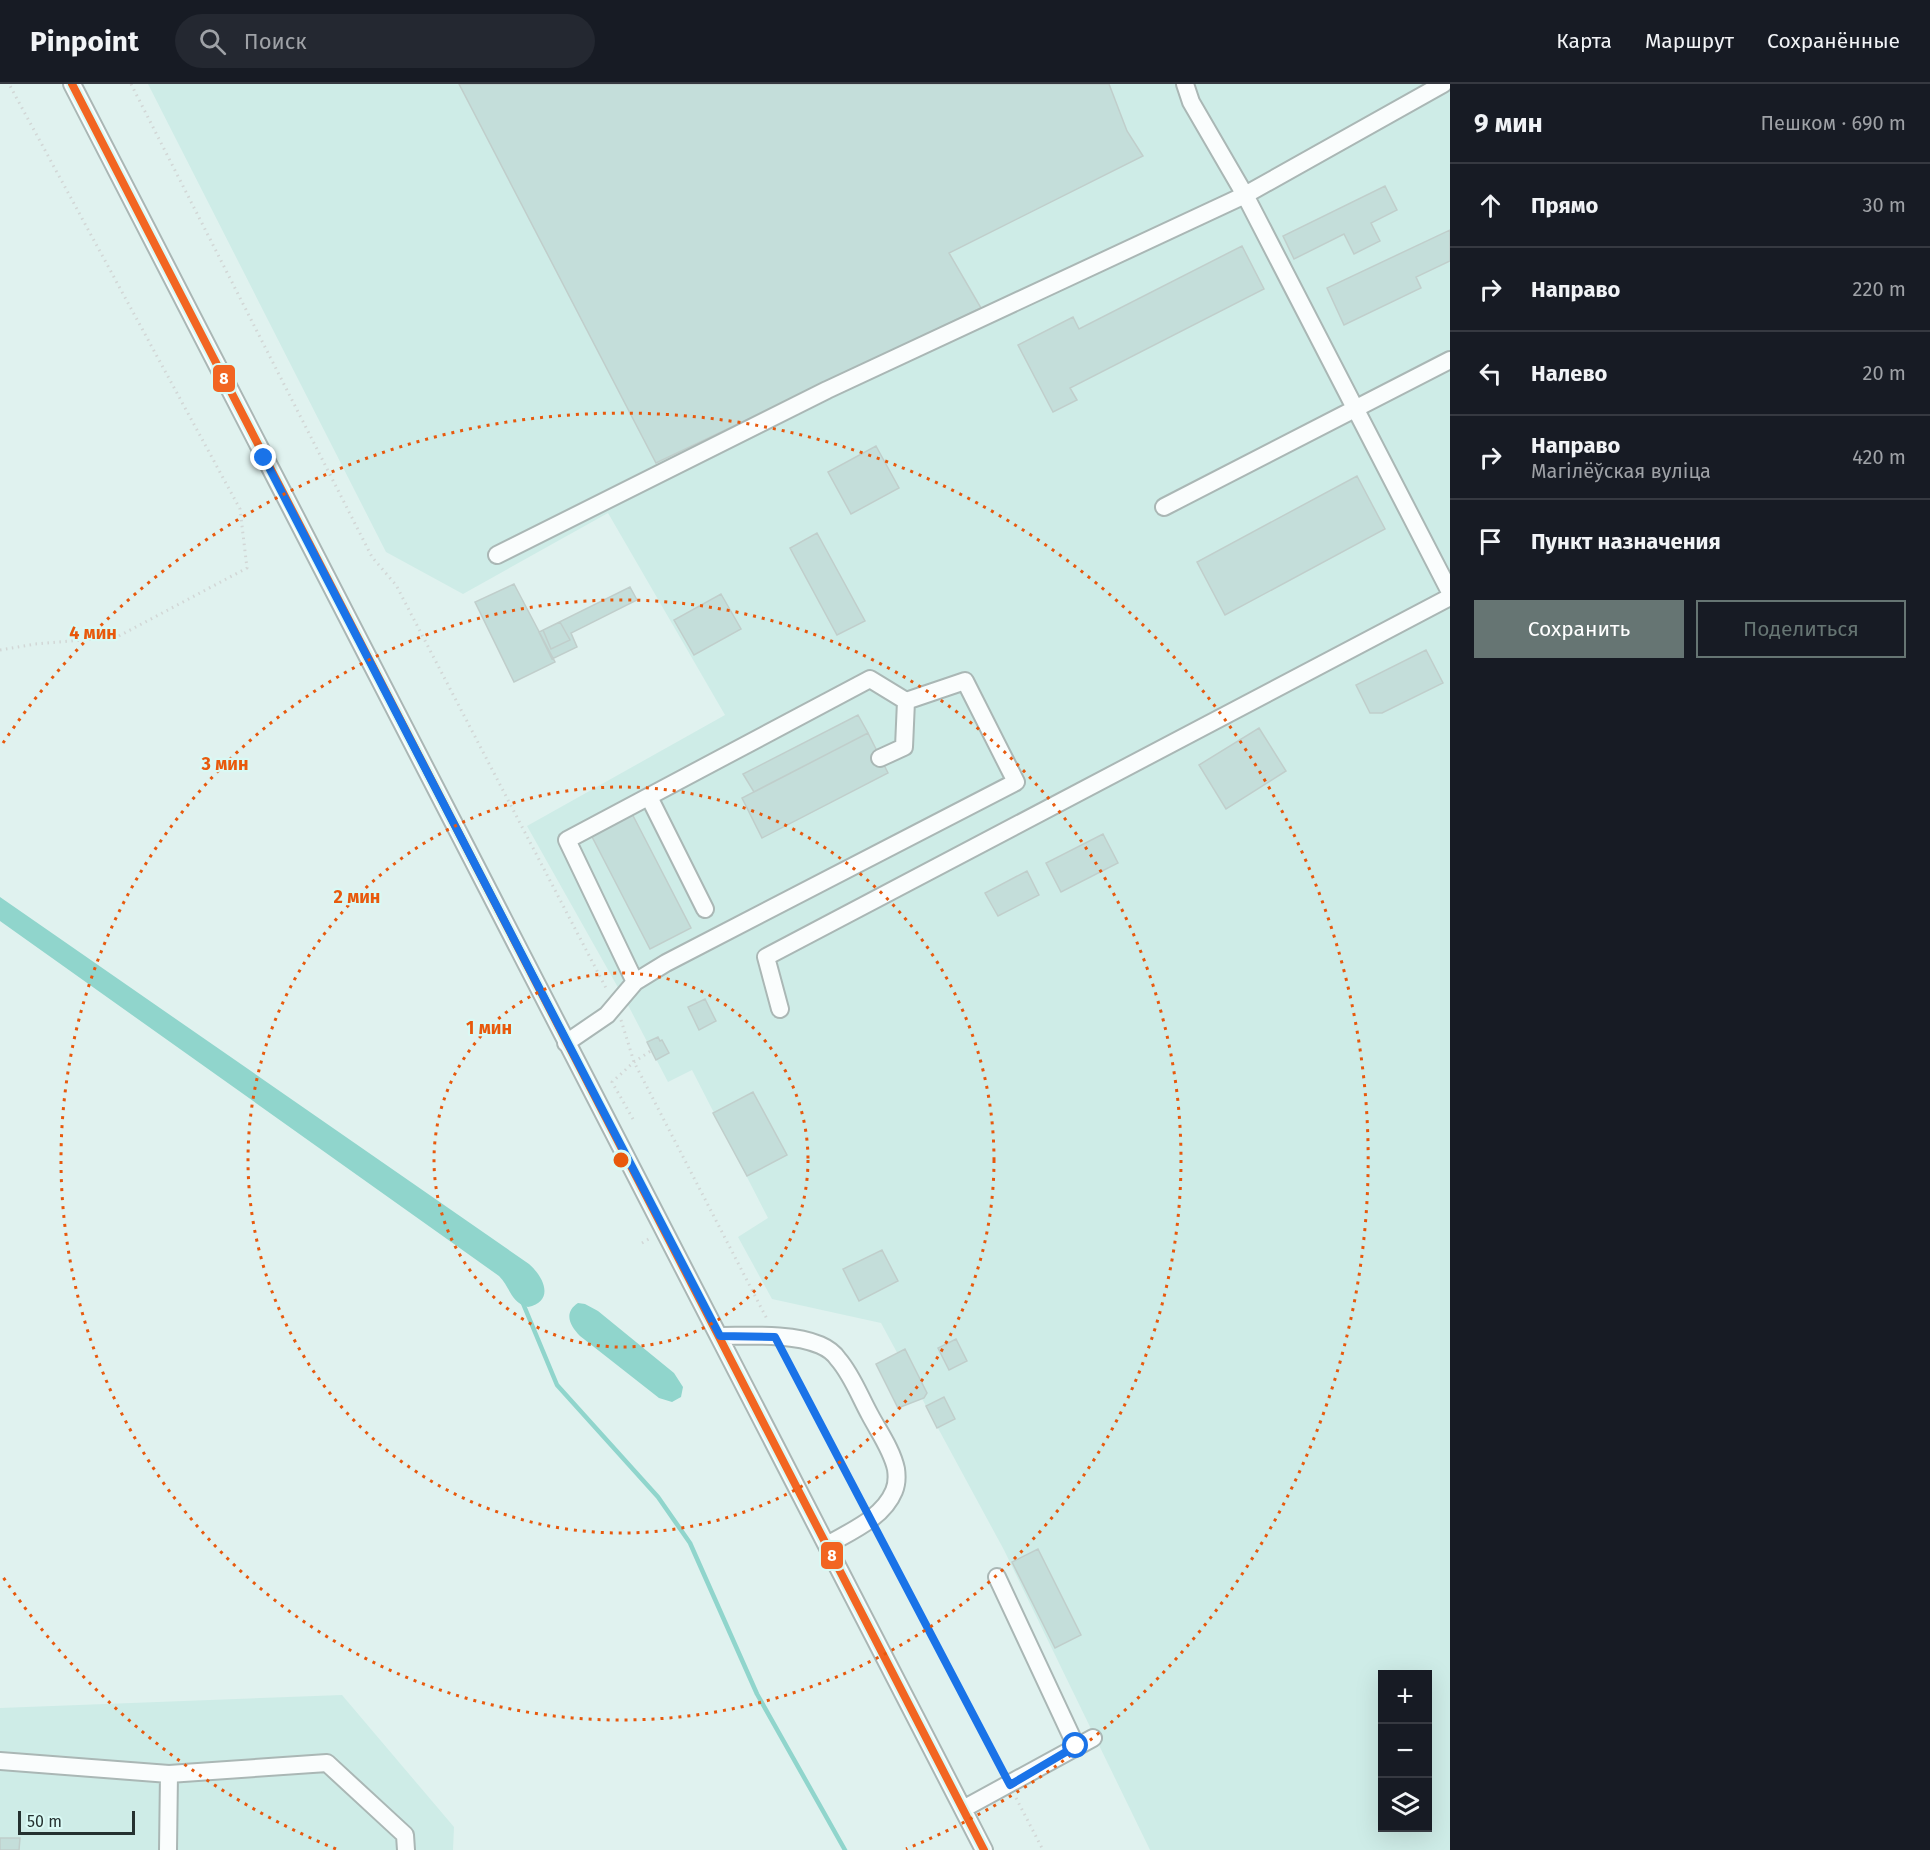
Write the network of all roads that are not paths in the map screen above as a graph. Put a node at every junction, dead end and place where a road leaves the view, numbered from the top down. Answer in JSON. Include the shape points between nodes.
{"nodes":[{"id":1,"x":72,"y":84,"type":"edge"},
{"id":2,"x":1185,"y":84,"type":"edge"},
{"id":3,"x":1443,"y":84,"type":"edge"},
{"id":4,"x":1245,"y":195,"type":"junction"},
{"id":5,"x":1450,"y":360,"type":"edge"},
{"id":6,"x":1356,"y":410,"type":"junction"},
{"id":7,"x":1164,"y":507,"type":"dead end"},
{"id":8,"x":497,"y":555,"type":"dead end"},
{"id":9,"x":1450,"y":592,"type":"edge"},
{"id":10,"x":1450,"y":597,"type":"edge"},
{"id":11,"x":906,"y":700,"type":"junction"},
{"id":12,"x":880,"y":758,"type":"dead end"},
{"id":13,"x":649,"y":797,"type":"junction"},
{"id":14,"x":705,"y":909,"type":"dead end"},
{"id":15,"x":635,"y":981,"type":"junction"},
{"id":16,"x":780,"y":1009,"type":"dead end"},
{"id":17,"x":566,"y":1043,"type":"junction"},
{"id":18,"x":720,"y":1336,"type":"junction"},
{"id":19,"x":827,"y":1545,"type":"junction"},
{"id":20,"x":997,"y":1578,"type":"dead end"},
{"id":21,"x":1093,"y":1738,"type":"dead end"},
{"id":22,"x":1076,"y":1746,"type":"junction"},
{"id":23,"x":0,"y":1761,"type":"edge"},
{"id":24,"x":169,"y":1774,"type":"junction"},
{"id":25,"x":963,"y":1809,"type":"junction"},
{"id":26,"x":168,"y":1850,"type":"edge"},
{"id":27,"x":406,"y":1850,"type":"edge"},
{"id":28,"x":984,"y":1850,"type":"edge"}],
"edges":[{"from":1,"to":17,"type":"street"},
{"from":2,"to":4,"type":"street","via":[[1212,142]]},
{"from":3,"to":4,"type":"street"},
{"from":4,"to":6,"type":"street"},
{"from":4,"to":8,"type":"street","via":[[827,390]]},
{"from":5,"to":6,"type":"street"},
{"from":6,"to":7,"type":"street"},
{"from":6,"to":9,"type":"street"},
{"from":10,"to":16,"type":"street","via":[[766,957]]},
{"from":11,"to":12,"type":"street","via":[[904,747]]},
{"from":11,"to":13,"type":"street","via":[[870,679]]},
{"from":11,"to":15,"type":"street","via":[[965,681],[1016,782]]},
{"from":13,"to":14,"type":"street"},
{"from":13,"to":15,"type":"street","via":[[567,840]]},
{"from":15,"to":17,"type":"street","via":[[608,1015]]},
{"from":17,"to":18,"type":"street"},
{"from":18,"to":19,"type":"street"},
{"from":18,"to":19,"type":"street","via":[[775,1337],[822,1345],[839,1359],[889,1451],[896,1470],[895,1489],[885,1507]]},
{"from":19,"to":25,"type":"street"},
{"from":20,"to":22,"type":"street"},
{"from":21,"to":22,"type":"street"},
{"from":22,"to":25,"type":"street"},
{"from":23,"to":24,"type":"street"},
{"from":24,"to":26,"type":"street"},
{"from":24,"to":27,"type":"street","via":[[327,1763],[405,1835]]},
{"from":25,"to":28,"type":"street"}]}
